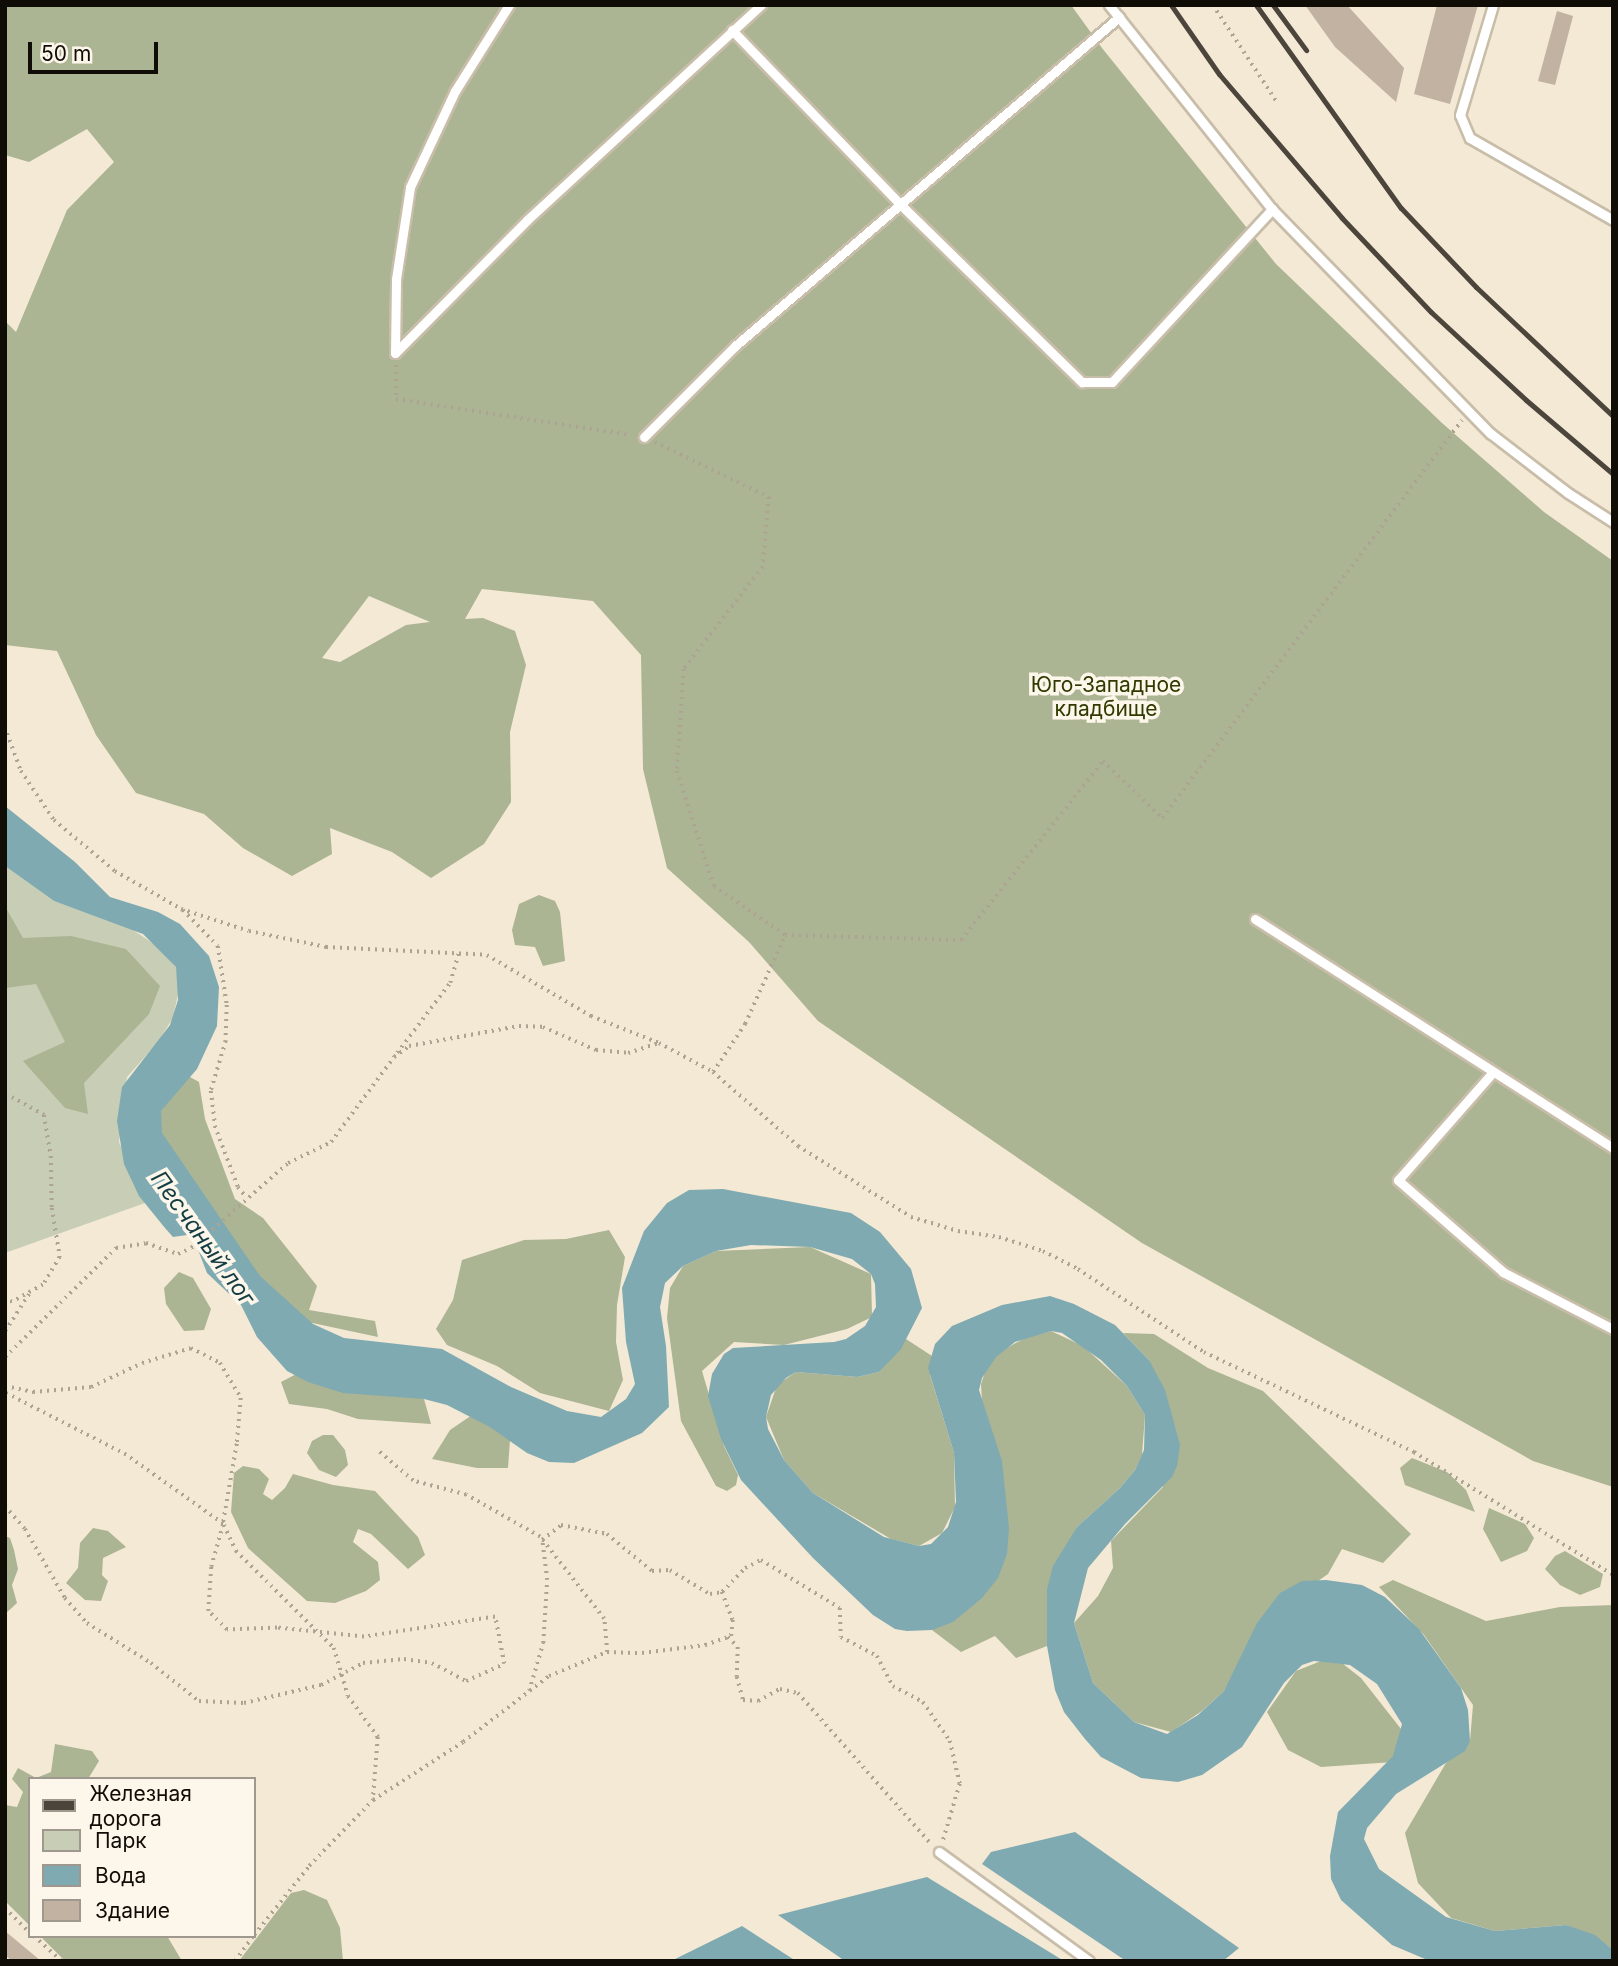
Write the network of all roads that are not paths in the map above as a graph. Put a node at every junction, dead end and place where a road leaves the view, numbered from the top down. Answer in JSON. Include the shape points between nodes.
{"nodes":[{"id":1,"x":509,"y":5,"type":"edge"},
{"id":2,"x":761,"y":5,"type":"edge"},
{"id":3,"x":1109,"y":5,"type":"edge"},
{"id":4,"x":1493,"y":5,"type":"edge"},
{"id":5,"x":1119,"y":17,"type":"junction"},
{"id":6,"x":732,"y":30,"type":"junction"},
{"id":7,"x":901,"y":204,"type":"junction"},
{"id":8,"x":1272,"y":209,"type":"junction"},
{"id":9,"x":1613,"y":219,"type":"edge"},
{"id":10,"x":644,"y":437,"type":"road end"},
{"id":11,"x":1613,"y":522,"type":"edge"},
{"id":12,"x":1255,"y":919,"type":"dead end"},
{"id":13,"x":1493,"y":1072,"type":"junction"},
{"id":14,"x":1613,"y":1148,"type":"edge"},
{"id":15,"x":1613,"y":1329,"type":"edge"},
{"id":16,"x":939,"y":1852,"type":"road end"},
{"id":17,"x":1089,"y":1961,"type":"edge"}],
"edges":[{"from":1,"to":6,"type":"lane","via":[[455,91],[410,187],[396,279],[396,353],[527,219]]},
{"from":2,"to":6,"type":"lane"},
{"from":3,"to":5,"type":"lane"},
{"from":4,"to":9,"type":"lane","via":[[1460,115],[1470,138]]},
{"from":5,"to":7,"type":"lane"},
{"from":5,"to":8,"type":"lane"},
{"from":6,"to":7,"type":"lane"},
{"from":7,"to":8,"type":"lane","via":[[1082,382],[1112,382]]},
{"from":7,"to":10,"type":"lane","via":[[735,346]]},
{"from":8,"to":11,"type":"lane","via":[[1490,433]]},
{"from":12,"to":13,"type":"lane"},
{"from":13,"to":14,"type":"lane"},
{"from":13,"to":15,"type":"lane","via":[[1398,1180],[1503,1272]]},
{"from":16,"to":17,"type":"lane"}]}
